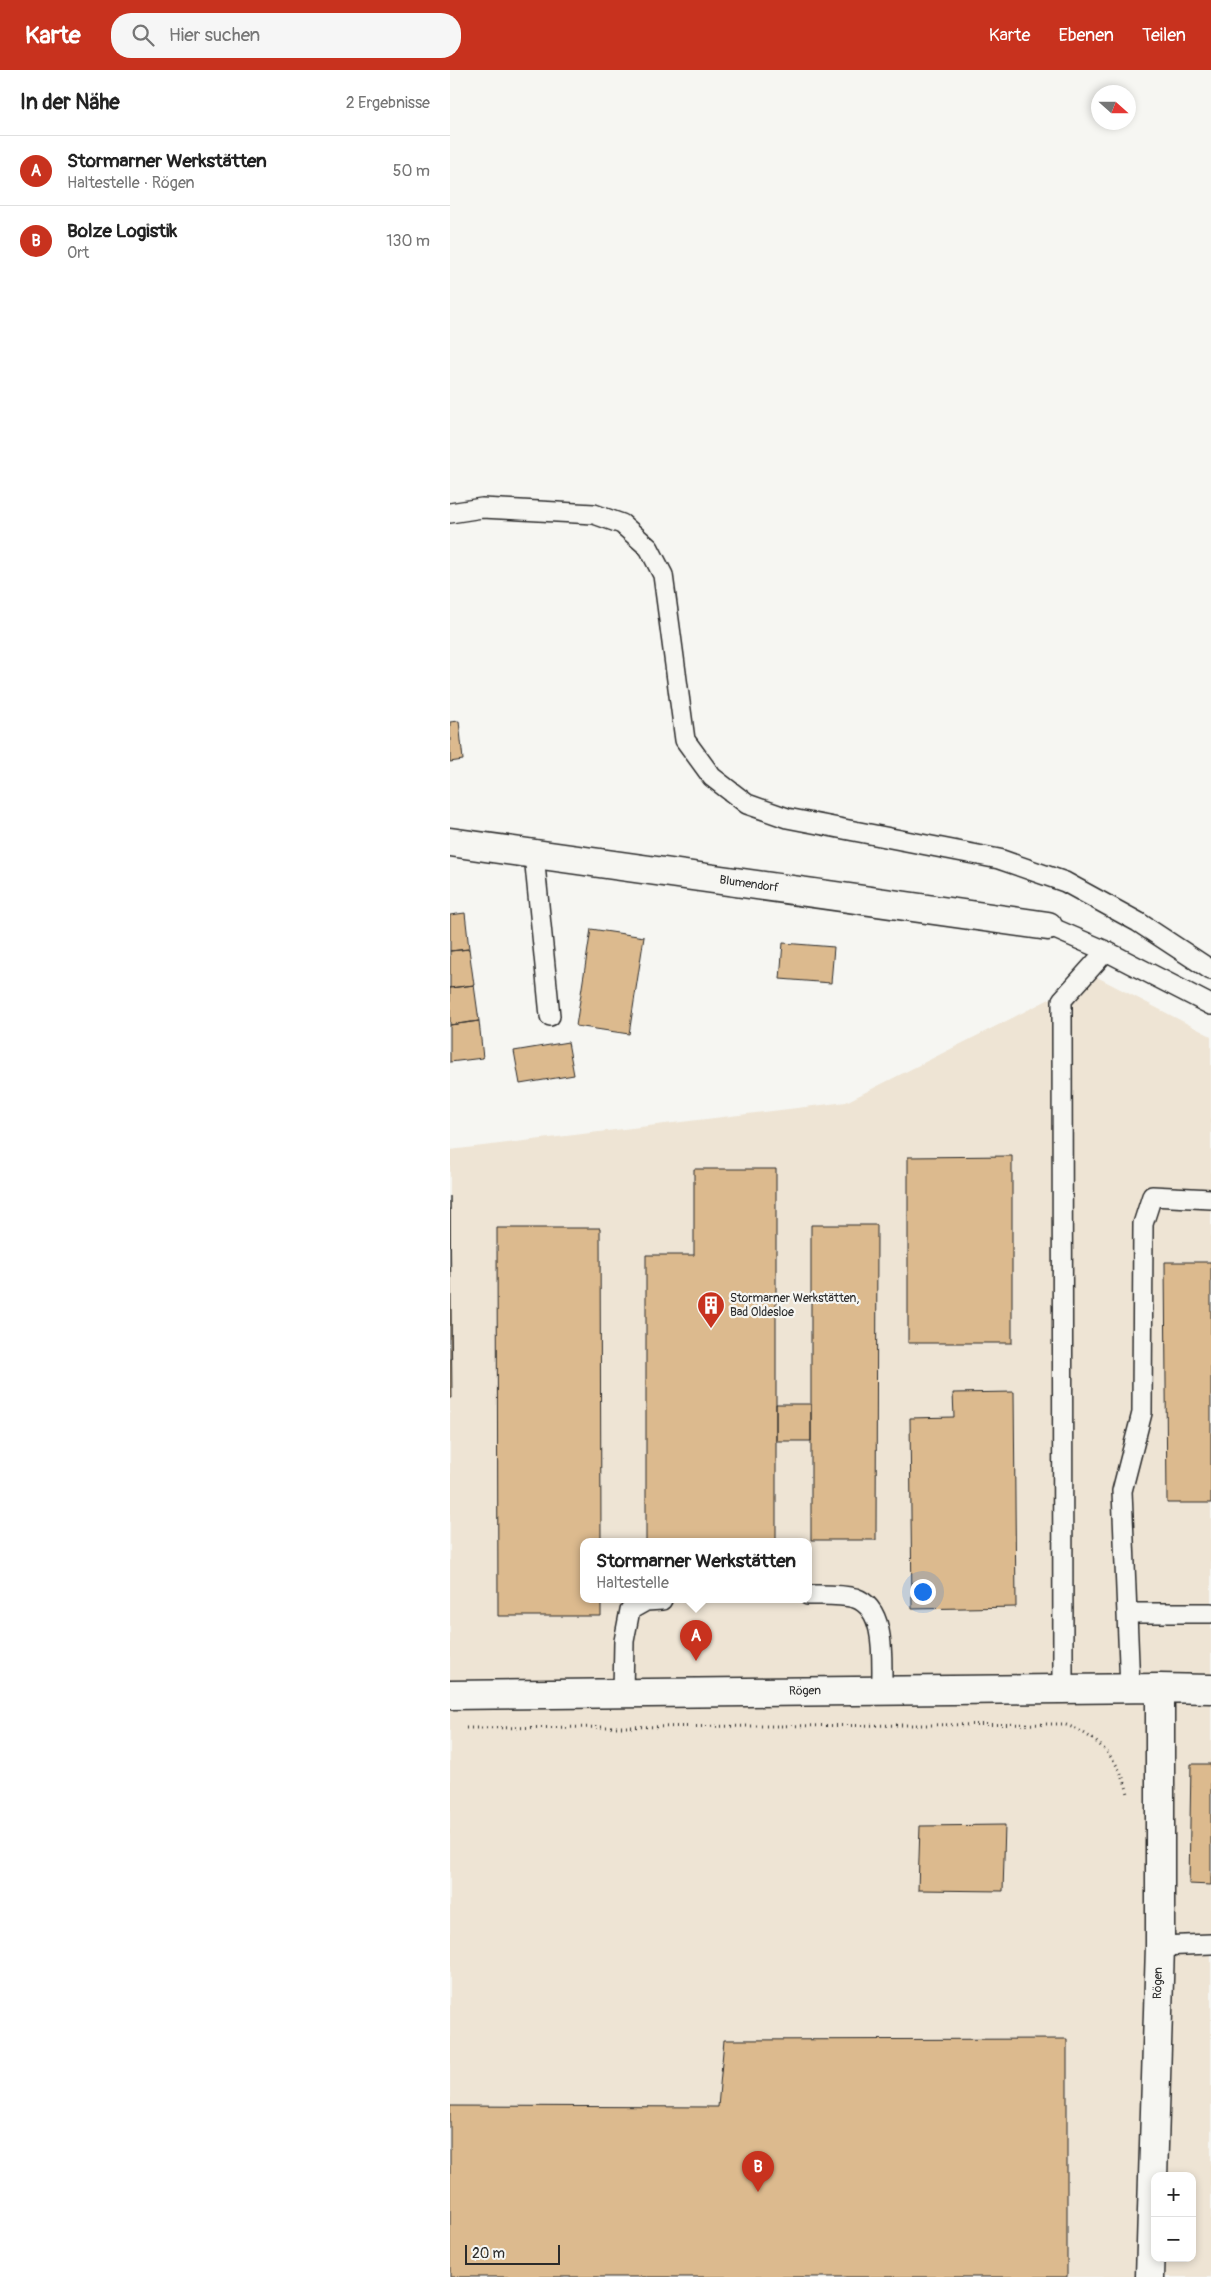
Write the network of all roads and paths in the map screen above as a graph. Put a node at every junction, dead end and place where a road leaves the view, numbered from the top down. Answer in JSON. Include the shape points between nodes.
{"nodes":[{"id":1,"x":450,"y":513,"type":"edge"},
{"id":2,"x":450,"y":842,"type":"edge"},
{"id":3,"x":532,"y":853,"type":"junction"},
{"id":4,"x":1048,"y":926,"type":"joint"},
{"id":5,"x":1106,"y":951,"type":"junction"},
{"id":6,"x":1211,"y":970,"type":"edge"},
{"id":7,"x":1211,"y":1005,"type":"edge"},
{"id":8,"x":550,"y":1016,"type":"dead end"},
{"id":9,"x":1211,"y":1199,"type":"edge"},
{"id":10,"x":812,"y":1595,"type":"edge"},
{"id":11,"x":642,"y":1603,"type":"edge"},
{"id":12,"x":1127,"y":1613,"type":"junction"},
{"id":13,"x":1211,"y":1613,"type":"edge"},
{"id":14,"x":1063,"y":1688,"type":"junction"},
{"id":15,"x":1130,"y":1688,"type":"junction"},
{"id":16,"x":1160,"y":1688,"type":"junction"},
{"id":17,"x":1211,"y":1689,"type":"edge"},
{"id":18,"x":882,"y":1690,"type":"junction"},
{"id":19,"x":623,"y":1693,"type":"junction"},
{"id":20,"x":450,"y":1695,"type":"edge"},
{"id":21,"x":460,"y":1728,"type":"dead end"},
{"id":22,"x":1160,"y":1805,"type":"junction"},
{"id":23,"x":1211,"y":1944,"type":"edge"},
{"id":24,"x":1160,"y":1946,"type":"junction"},
{"id":25,"x":1150,"y":2277,"type":"edge"}],
"edges":[{"from":1,"to":6,"type":"lane","via":[[482,508],[594,514],[622,524],[649,548],[663,575],[685,740],[712,777],[747,804],[786,818],[999,859],[1065,882],[1138,922]]},
{"from":2,"to":3,"type":"street","name":"Blumendorf"},
{"from":3,"to":4,"type":"street","name":"Blumendorf"},
{"from":3,"to":8,"type":"lane"},
{"from":4,"to":5,"type":"lane"},
{"from":5,"to":7,"type":"lane"},
{"from":5,"to":14,"type":"lane","via":[[1062,1000]]},
{"from":9,"to":12,"type":"lane","via":[[1152,1196],[1143,1224],[1142,1413],[1122,1491]]},
{"from":10,"to":18,"type":"lane","via":[[857,1598],[874,1613],[880,1633]]},
{"from":11,"to":19,"type":"lane","via":[[630,1610],[624,1641]]},
{"from":12,"to":13,"type":"lane"},
{"from":12,"to":15,"type":"lane"},
{"from":14,"to":15,"type":"street","name":"Rögen"},
{"from":14,"to":18,"type":"street","name":"Rögen"},
{"from":15,"to":16,"type":"street","name":"Rögen"},
{"from":16,"to":17,"type":"street","name":"Rögen"},
{"from":16,"to":22,"type":"street","name":"Rögen"},
{"from":18,"to":19,"type":"street","name":"Rögen"},
{"from":19,"to":20,"type":"street","name":"Rögen"},
{"from":21,"to":22,"type":"path","via":[[1063,1724],[1078,1728],[1105,1750],[1125,1779],[1130,1804]]},
{"from":22,"to":24,"type":"street","name":"Rögen"},
{"from":23,"to":24,"type":"lane"},
{"from":24,"to":25,"type":"street","name":"Rögen"}]}
